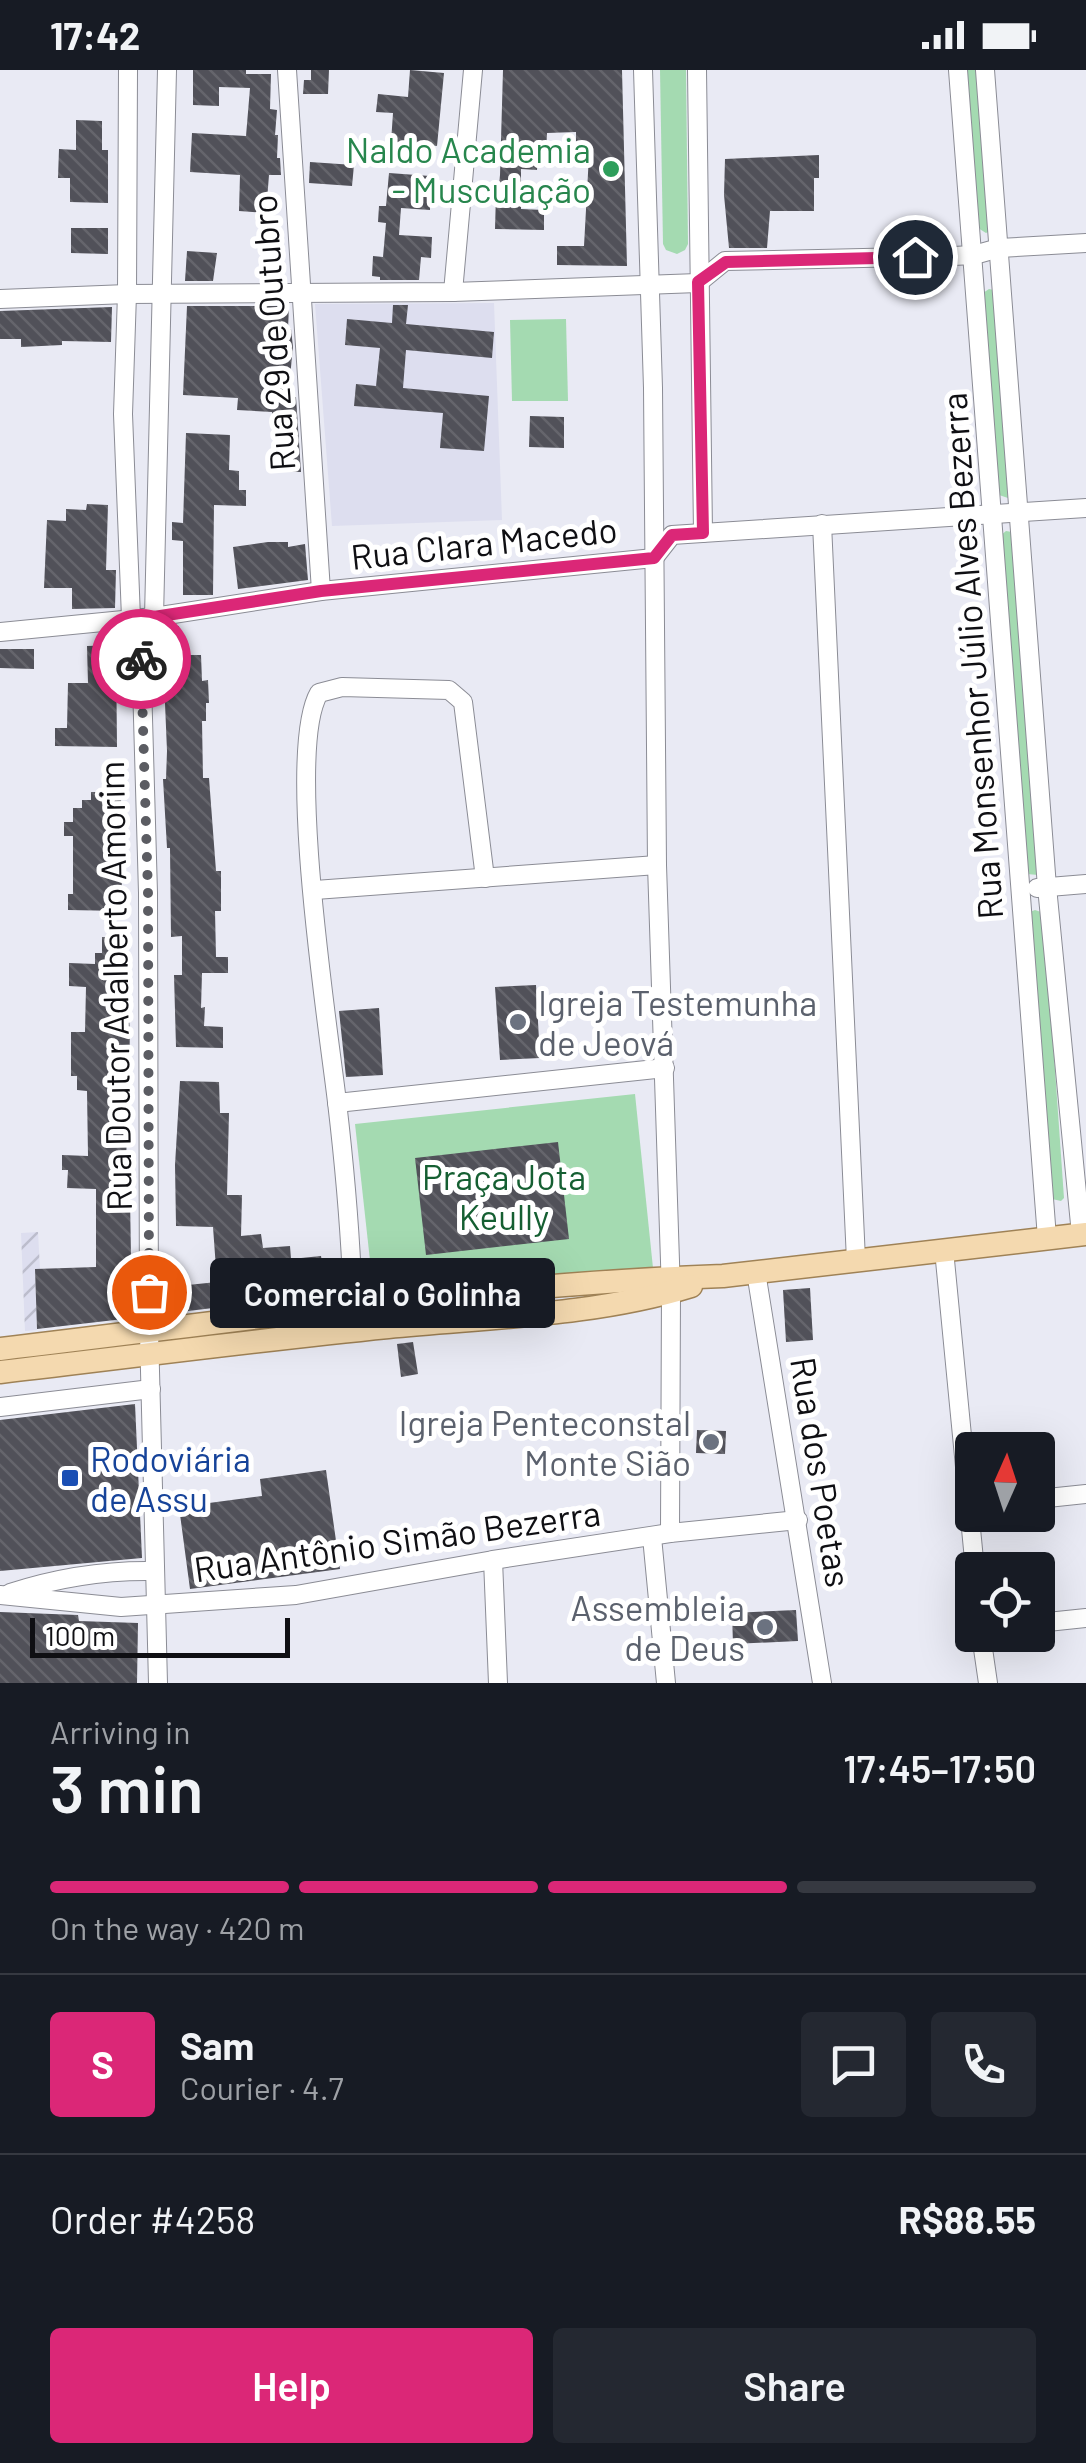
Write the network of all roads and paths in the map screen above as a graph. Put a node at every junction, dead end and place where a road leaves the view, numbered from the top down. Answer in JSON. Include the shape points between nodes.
{"nodes":[{"id":1,"x":128,"y":70,"type":"edge"},
{"id":2,"x":167,"y":70,"type":"edge"},
{"id":3,"x":287,"y":70,"type":"edge"},
{"id":4,"x":473,"y":70,"type":"edge"},
{"id":5,"x":642,"y":70,"type":"edge"},
{"id":6,"x":696,"y":70,"type":"edge"},
{"id":7,"x":958,"y":70,"type":"edge"},
{"id":8,"x":985,"y":70,"type":"edge"},
{"id":9,"x":1086,"y":243,"type":"edge"},
{"id":10,"x":999,"y":248,"type":"junction"},
{"id":11,"x":974,"y":255,"type":"junction"},
{"id":12,"x":698,"y":282,"type":"junction"},
{"id":13,"x":649,"y":284,"type":"junction"},
{"id":14,"x":453,"y":292,"type":"junction"},
{"id":15,"x":127,"y":294,"type":"junction"},
{"id":16,"x":164,"y":294,"type":"junction"},
{"id":17,"x":304,"y":294,"type":"junction"},
{"id":18,"x":0,"y":299,"type":"edge"},
{"id":19,"x":122,"y":414,"type":"junction"},
{"id":20,"x":159,"y":414,"type":"junction"},
{"id":21,"x":1086,"y":508,"type":"edge"},
{"id":22,"x":1018,"y":510,"type":"junction"},
{"id":23,"x":992,"y":512,"type":"junction"},
{"id":24,"x":822,"y":524,"type":"junction"},
{"id":25,"x":703,"y":533,"type":"junction"},
{"id":26,"x":654,"y":558,"type":"junction"},
{"id":27,"x":321,"y":591,"type":"junction"},
{"id":28,"x":154,"y":617,"type":"junction"},
{"id":29,"x":131,"y":618,"type":"junction"},
{"id":30,"x":0,"y":632,"type":"edge"},
{"id":31,"x":141,"y":648,"type":"junction"},
{"id":32,"x":657,"y":865,"type":"junction"},
{"id":33,"x":485,"y":878,"type":"junction"},
{"id":34,"x":1086,"y":884,"type":"edge"},
{"id":35,"x":1021,"y":888,"type":"junction"},
{"id":36,"x":1047,"y":888,"type":"junction"},
{"id":37,"x":314,"y":890,"type":"junction"},
{"id":38,"x":665,"y":1068,"type":"junction"},
{"id":39,"x":338,"y":1103,"type":"junction"},
{"id":40,"x":1084,"y":1234,"type":"edge"},
{"id":41,"x":1047,"y":1238,"type":"junction"},
{"id":42,"x":944,"y":1250,"type":"junction"},
{"id":43,"x":856,"y":1260,"type":"junction"},
{"id":44,"x":756,"y":1272,"type":"junction"},
{"id":45,"x":670,"y":1285,"type":"junction"},
{"id":46,"x":353,"y":1307,"type":"junction"},
{"id":47,"x":150,"y":1343,"type":"junction"},
{"id":48,"x":0,"y":1349,"type":"edge"},
{"id":49,"x":0,"y":1372,"type":"edge"},
{"id":50,"x":151,"y":1389,"type":"junction"},
{"id":51,"x":0,"y":1408,"type":"edge"},
{"id":52,"x":962,"y":1432,"type":"edge"},
{"id":53,"x":1086,"y":1494,"type":"edge"},
{"id":54,"x":1055,"y":1497,"type":"edge"},
{"id":55,"x":798,"y":1520,"type":"junction"},
{"id":56,"x":661,"y":1535,"type":"junction"},
{"id":57,"x":493,"y":1560,"type":"junction"},
{"id":58,"x":155,"y":1571,"type":"junction"},
{"id":59,"x":3,"y":1595,"type":"edge"},
{"id":60,"x":156,"y":1606,"type":"junction"},
{"id":61,"x":1086,"y":1618,"type":"edge"},
{"id":62,"x":1055,"y":1621,"type":"edge"},
{"id":63,"x":984,"y":1652,"type":"edge"},
{"id":64,"x":158,"y":1683,"type":"edge"},
{"id":65,"x":498,"y":1683,"type":"edge"},
{"id":66,"x":666,"y":1683,"type":"edge"},
{"id":67,"x":822,"y":1683,"type":"edge"},
{"id":68,"x":988,"y":1683,"type":"edge"}],
"edges":[{"from":1,"to":15,"type":"street","name":"Rua Doutor Adalberto Amorim"},
{"from":2,"to":16,"type":"street","name":"Rua Doutor Adalberto Amorim"},
{"from":3,"to":17,"type":"street","name":"Rua 29 de Outubro"},
{"from":4,"to":14,"type":"street"},
{"from":5,"to":13,"type":"street"},
{"from":6,"to":12,"type":"street"},
{"from":7,"to":11,"type":"street","name":"Rua Monsenhor Júlio Alves Bezerra"},
{"from":8,"to":10,"type":"street","name":"Rua Monsenhor Júlio Alves Bezerra"},
{"from":9,"to":10,"type":"street"},
{"from":10,"to":11,"type":"street"},
{"from":10,"to":22,"type":"street","name":"Rua Monsenhor Júlio Alves Bezerra"},
{"from":11,"to":12,"type":"street","via":[[726,262]]},
{"from":11,"to":23,"type":"street","name":"Rua Monsenhor Júlio Alves Bezerra"},
{"from":12,"to":13,"type":"street"},
{"from":12,"to":25,"type":"street"},
{"from":13,"to":14,"type":"street"},
{"from":13,"to":26,"type":"street"},
{"from":14,"to":17,"type":"street"},
{"from":15,"to":16,"type":"street"},
{"from":15,"to":18,"type":"street"},
{"from":15,"to":19,"type":"street","name":"Rua Doutor Adalberto Amorim"},
{"from":16,"to":17,"type":"street"},
{"from":16,"to":20,"type":"street","name":"Rua Doutor Adalberto Amorim"},
{"from":17,"to":27,"type":"street","name":"Rua 29 de Outubro"},
{"from":19,"to":20,"type":"street"},
{"from":19,"to":29,"type":"street","name":"Rua Doutor Adalberto Amorim"},
{"from":20,"to":28,"type":"street","name":"Rua Doutor Adalberto Amorim"},
{"from":21,"to":22,"type":"street","name":"Rua Clara Macedo"},
{"from":22,"to":23,"type":"street","name":"Rua Clara Macedo"},
{"from":22,"to":36,"type":"street","name":"Rua Monsenhor Júlio Alves Bezerra"},
{"from":23,"to":24,"type":"street","name":"Rua Clara Macedo"},
{"from":23,"to":35,"type":"street","name":"Rua Monsenhor Júlio Alves Bezerra"},
{"from":24,"to":25,"type":"street","name":"Rua Clara Macedo"},
{"from":24,"to":43,"type":"street"},
{"from":25,"to":26,"type":"street","name":"Rua Clara Macedo","via":[[672,535]]},
{"from":26,"to":27,"type":"street","name":"Rua Clara Macedo"},
{"from":26,"to":32,"type":"street"},
{"from":27,"to":28,"type":"street","name":"Rua Clara Macedo"},
{"from":28,"to":29,"type":"street","name":"Rua Clara Macedo"},
{"from":28,"to":31,"type":"street","name":"Rua Doutor Adalberto Amorim"},
{"from":29,"to":30,"type":"street","name":"Rua Clara Macedo"},
{"from":29,"to":31,"type":"street","name":"Rua Doutor Adalberto Amorim"},
{"from":31,"to":47,"type":"street","name":"Rua Doutor Adalberto Amorim"},
{"from":32,"to":33,"type":"street"},
{"from":32,"to":38,"type":"street"},
{"from":33,"to":37,"type":"street"},
{"from":33,"to":37,"type":"street","via":[[463,702],[449,690],[326,690],[313,708],[307,751]]},
{"from":34,"to":36,"type":"street"},
{"from":35,"to":36,"type":"street"},
{"from":35,"to":41,"type":"street","name":"Rua Monsenhor Júlio Alves Bezerra"},
{"from":36,"to":40,"type":"street","name":"Rua Monsenhor Júlio Alves Bezerra"},
{"from":37,"to":39,"type":"street"},
{"from":38,"to":39,"type":"street"},
{"from":38,"to":45,"type":"street"},
{"from":39,"to":46,"type":"street"},
{"from":40,"to":41,"type":"main road"},
{"from":41,"to":42,"type":"main road"},
{"from":42,"to":43,"type":"main road"},
{"from":42,"to":52,"type":"street"},
{"from":43,"to":44,"type":"main road"},
{"from":44,"to":45,"type":"main road"},
{"from":44,"to":55,"type":"street","name":"Rua dos Poetas"},
{"from":45,"to":46,"type":"main road"},
{"from":45,"to":47,"type":"main road","via":[[594,1308]]},
{"from":45,"to":56,"type":"street"},
{"from":46,"to":47,"type":"main road"},
{"from":47,"to":48,"type":"main road"},
{"from":47,"to":49,"type":"main road"},
{"from":47,"to":50,"type":"street","name":"Rua Doutor Adalberto Amorim"},
{"from":50,"to":51,"type":"street"},
{"from":50,"to":58,"type":"street","name":"Rua Doutor Adalberto Amorim"},
{"from":53,"to":54,"type":"street"},
{"from":55,"to":56,"type":"street","name":"Rua Antônio Simão Bezerra"},
{"from":55,"to":67,"type":"street","name":"Rua dos Poetas"},
{"from":56,"to":57,"type":"street","name":"Rua Antônio Simão Bezerra"},
{"from":56,"to":66,"type":"street"},
{"from":57,"to":60,"type":"street","name":"Rua Antônio Simão Bezerra","via":[[296,1595]]},
{"from":57,"to":65,"type":"street"},
{"from":58,"to":59,"type":"street","name":"Rua Antônio Simão Bezerra","via":[[53,1578]]},
{"from":58,"to":60,"type":"street","name":"Rua Doutor Adalberto Amorim"},
{"from":59,"to":60,"type":"street","name":"Rua Antônio Simão Bezerra"},
{"from":60,"to":64,"type":"street","name":"Rua Doutor Adalberto Amorim"},
{"from":61,"to":62,"type":"street"},
{"from":63,"to":68,"type":"street"}]}
